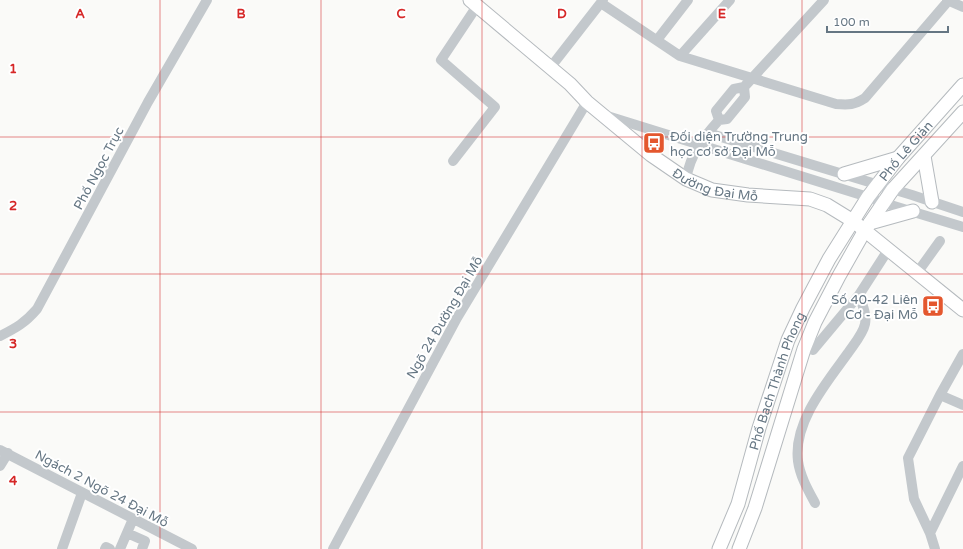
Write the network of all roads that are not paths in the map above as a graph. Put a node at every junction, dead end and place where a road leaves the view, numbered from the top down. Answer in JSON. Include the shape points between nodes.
{"nodes":[{"id":1,"x":207,"y":0,"type":"edge"},
{"id":2,"x":688,"y":0,"type":"edge"},
{"id":3,"x":730,"y":0,"type":"edge"},
{"id":4,"x":824,"y":0,"type":"edge"},
{"id":5,"x":948,"y":0,"type":"edge"},
{"id":6,"x":602,"y":2,"type":"edge"},
{"id":7,"x":474,"y":3,"type":"edge"},
{"id":8,"x":963,"y":6,"type":"edge"},
{"id":9,"x":657,"y":40,"type":"junction"},
{"id":10,"x":680,"y":56,"type":"junction"},
{"id":11,"x":550,"y":68,"type":"junction"},
{"id":12,"x":752,"y":79,"type":"junction"},
{"id":13,"x":963,"y":85,"type":"edge"},
{"id":14,"x":587,"y":102,"type":"junction"},
{"id":15,"x":963,"y":112,"type":"edge"},
{"id":16,"x":602,"y":114,"type":"junction"},
{"id":17,"x":708,"y":133,"type":"junction"},
{"id":18,"x":699,"y":143,"type":"junction"},
{"id":19,"x":924,"y":156,"type":"junction"},
{"id":20,"x":898,"y":158,"type":"junction"},
{"id":21,"x":453,"y":160,"type":"dead end"},
{"id":22,"x":844,"y":174,"type":"junction"},
{"id":23,"x":686,"y":179,"type":"junction"},
{"id":24,"x":878,"y":184,"type":"junction"},
{"id":25,"x":893,"y":189,"type":"junction"},
{"id":26,"x":868,"y":197,"type":"junction"},
{"id":27,"x":932,"y":202,"type":"junction"},
{"id":28,"x":884,"y":203,"type":"junction"},
{"id":29,"x":912,"y":211,"type":"junction"},
{"id":30,"x":963,"y":212,"type":"edge"},
{"id":31,"x":853,"y":221,"type":"junction"},
{"id":32,"x":868,"y":227,"type":"junction"},
{"id":33,"x":963,"y":227,"type":"edge"},
{"id":34,"x":940,"y":241,"type":"dead end"},
{"id":35,"x":888,"y":250,"type":"junction"},
{"id":36,"x":917,"y":273,"type":"junction"},
{"id":37,"x":859,"y":295,"type":"junction"},
{"id":38,"x":963,"y":310,"type":"edge"},
{"id":39,"x":0,"y":336,"type":"edge"},
{"id":40,"x":804,"y":349,"type":"junction"},
{"id":41,"x":963,"y":354,"type":"edge"},
{"id":42,"x":940,"y":395,"type":"junction"},
{"id":43,"x":963,"y":405,"type":"edge"},
{"id":44,"x":4,"y":452,"type":"edge"},
{"id":45,"x":0,"y":466,"type":"edge"},
{"id":46,"x":963,"y":466,"type":"edge"},
{"id":47,"x":82,"y":493,"type":"junction"},
{"id":48,"x":815,"y":503,"type":"dead end"},
{"id":49,"x":133,"y":519,"type":"junction"},
{"id":50,"x":127,"y":532,"type":"junction"},
{"id":51,"x":930,"y":533,"type":"junction"},
{"id":52,"x":185,"y":548,"type":"edge"},
{"id":53,"x":62,"y":549,"type":"edge"},
{"id":54,"x":105,"y":549,"type":"edge"},
{"id":55,"x":110,"y":549,"type":"edge"},
{"id":56,"x":120,"y":549,"type":"edge"},
{"id":57,"x":142,"y":549,"type":"edge"},
{"id":58,"x":333,"y":549,"type":"edge"},
{"id":59,"x":719,"y":549,"type":"edge"},
{"id":60,"x":739,"y":549,"type":"edge"},
{"id":61,"x":935,"y":549,"type":"edge"}],
"edges":[{"from":1,"to":39,"type":"street","name":"Phố Ngọc Trục","via":[[154,90],[36,309],[19,327]]},
{"from":2,"to":9,"type":"street"},
{"from":3,"to":10,"type":"street"},
{"from":4,"to":12,"type":"street"},
{"from":5,"to":8,"type":"street"},
{"from":5,"to":12,"type":"street","via":[[865,98],[856,103],[836,104]]},
{"from":6,"to":9,"type":"street"},
{"from":6,"to":11,"type":"street"},
{"from":7,"to":11,"type":"main road","name":"Đường Đại Mỗ"},
{"from":7,"to":21,"type":"street","via":[[441,60],[495,107]]},
{"from":9,"to":10,"type":"street"},
{"from":10,"to":12,"type":"street"},
{"from":11,"to":14,"type":"main road","name":"Đường Đại Mỗ"},
{"from":12,"to":17,"type":"street","via":[[744,87],[745,97],[727,119],[718,120]]},
{"from":13,"to":20,"type":"main road","name":"Phố Lê Giản"},
{"from":14,"to":16,"type":"main road","name":"Đường Đại Mỗ"},
{"from":14,"to":58,"type":"street","name":"Ngõ 24 Đường Đại Mỗ","via":[[457,318]]},
{"from":15,"to":19,"type":"main road","name":"Phố Lê Giản"},
{"from":16,"to":18,"type":"street"},
{"from":16,"to":23,"type":"main road","name":"Đường Đại Mỗ","via":[[651,155]]},
{"from":17,"to":18,"type":"street"},
{"from":17,"to":22,"type":"street"},
{"from":18,"to":23,"type":"street","via":[[688,166]]},
{"from":18,"to":26,"type":"street"},
{"from":19,"to":25,"type":"main road","name":"Phố Lê Giản"},
{"from":19,"to":27,"type":"main road"},
{"from":20,"to":22,"type":"main road"},
{"from":20,"to":24,"type":"main road","name":"Phố Lê Giản"},
{"from":22,"to":24,"type":"street"},
{"from":23,"to":31,"type":"main road","name":"Đường Đại Mỗ","via":[[712,190],[810,199],[827,204]]},
{"from":24,"to":25,"type":"street"},
{"from":24,"to":26,"type":"main road","name":"Phố Lê Giản"},
{"from":25,"to":27,"type":"street"},
{"from":25,"to":28,"type":"main road","name":"Phố Lê Giản"},
{"from":26,"to":28,"type":"street"},
{"from":26,"to":31,"type":"main road","name":"Phố Lê Giản"},
{"from":27,"to":30,"type":"street"},
{"from":28,"to":29,"type":"street"},
{"from":28,"to":32,"type":"main road","name":"Phố Lê Giản"},
{"from":29,"to":32,"type":"main road"},
{"from":29,"to":33,"type":"street"},
{"from":31,"to":32,"type":"main road","name":"Đường Đại Mỗ"},
{"from":31,"to":59,"type":"main road","name":"Phố Bạch Thành Phong","via":[[829,259],[788,340],[759,428],[738,504]]},
{"from":32,"to":35,"type":"main road","name":"Đường Đại Mỗ"},
{"from":32,"to":40,"type":"main road","name":"Phố Bạch Thành Phong","via":[[815,322]]},
{"from":34,"to":36,"type":"street"},
{"from":35,"to":36,"type":"main road","name":"Đường Đại Mỗ"},
{"from":35,"to":37,"type":"street"},
{"from":36,"to":38,"type":"main road","name":"Đường Đại Mỗ"},
{"from":37,"to":40,"type":"street","via":[[813,350]]},
{"from":37,"to":48,"type":"street","via":[[865,325],[813,402],[802,430],[798,460]]},
{"from":40,"to":60,"type":"main road","name":"Phố Bạch Thành Phong","via":[[755,508]]},
{"from":41,"to":42,"type":"street"},
{"from":42,"to":43,"type":"street"},
{"from":42,"to":51,"type":"street","via":[[908,458],[914,499]]},
{"from":44,"to":45,"type":"street"},
{"from":44,"to":47,"type":"street","name":"Ngách 2 Ngõ 24 Đại Mỗ"},
{"from":46,"to":51,"type":"street"},
{"from":47,"to":49,"type":"street","name":"Ngách 2 Ngõ 24 Đại Mỗ"},
{"from":47,"to":53,"type":"street"},
{"from":49,"to":50,"type":"street"},
{"from":49,"to":52,"type":"street","name":"Ngách 2 Ngõ 24 Đại Mỗ"},
{"from":50,"to":56,"type":"street"},
{"from":50,"to":57,"type":"street","via":[[146,541]]},
{"from":51,"to":61,"type":"street"},
{"from":54,"to":55,"type":"street"}]}
